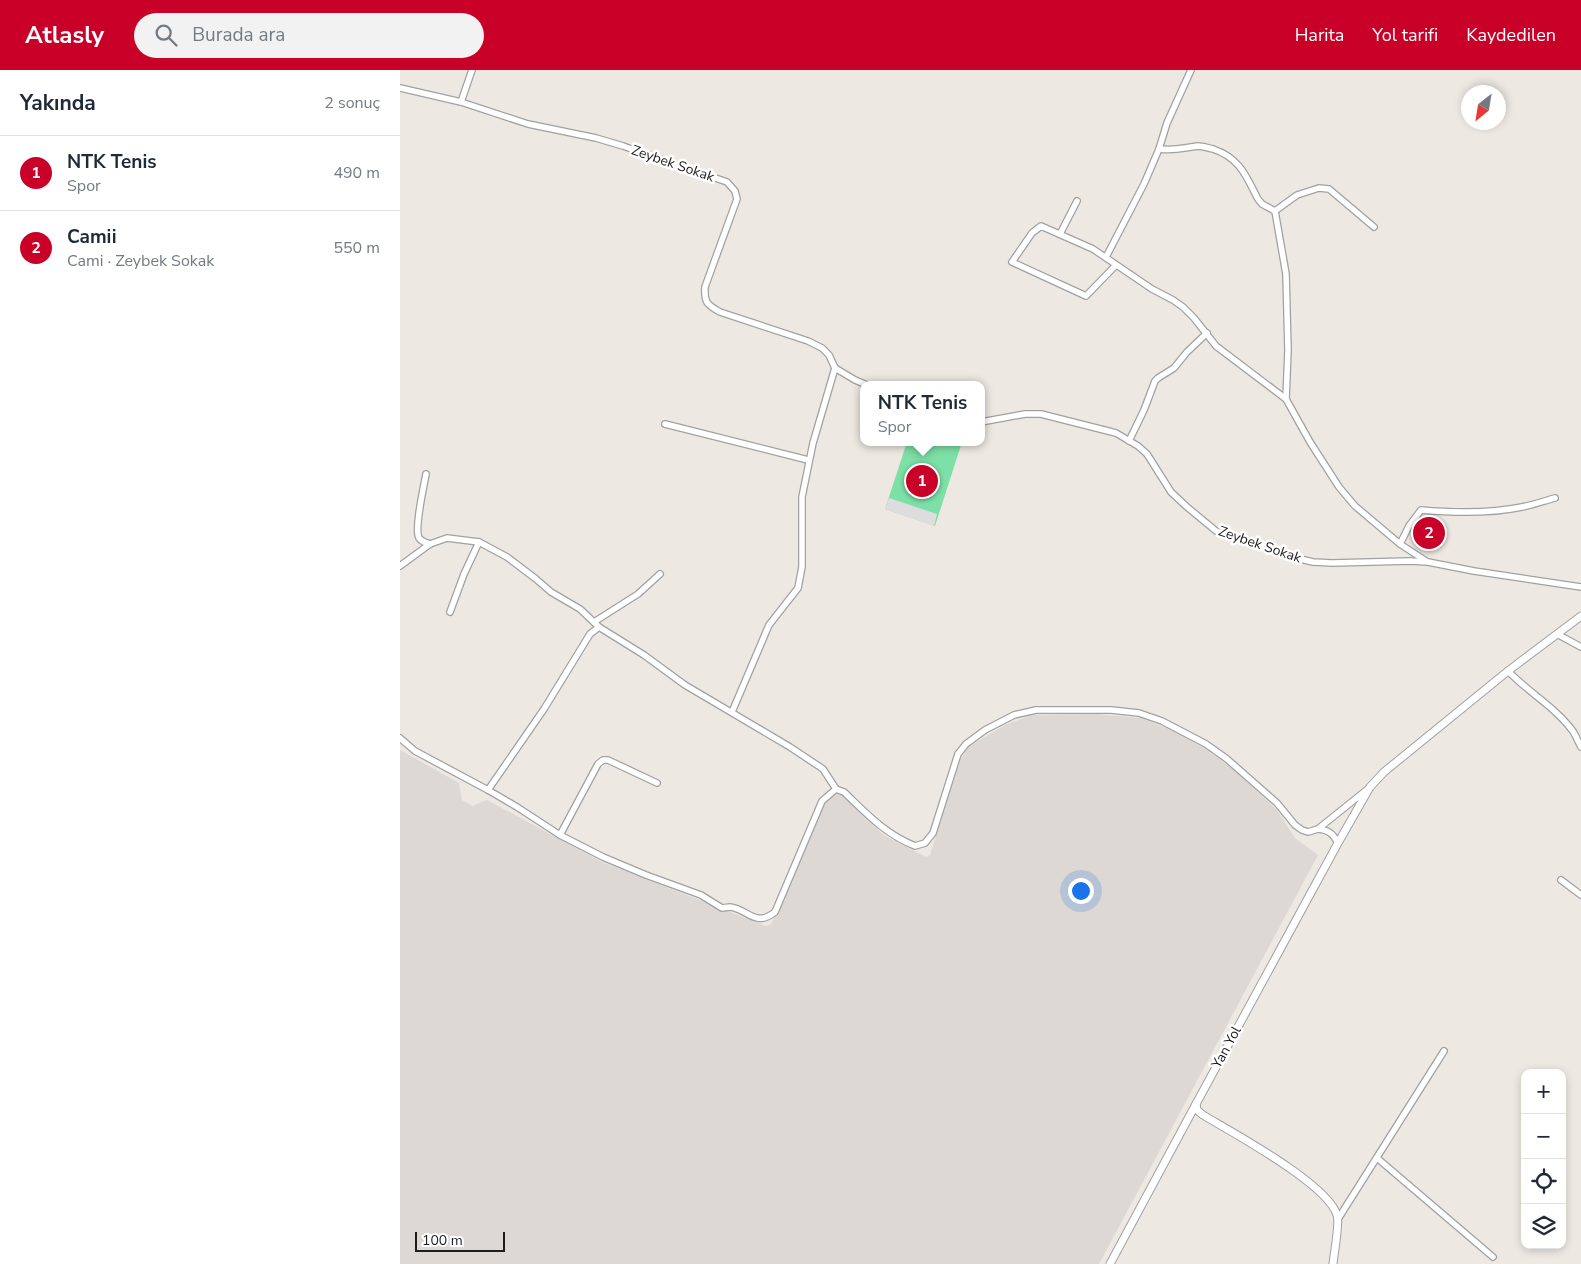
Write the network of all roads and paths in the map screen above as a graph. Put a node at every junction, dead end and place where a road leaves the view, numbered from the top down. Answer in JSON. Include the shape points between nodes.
{"nodes":[{"id":1,"x":472,"y":70,"type":"edge"},
{"id":2,"x":1191,"y":70,"type":"edge"},
{"id":3,"x":400,"y":88,"type":"edge"},
{"id":4,"x":461,"y":102,"type":"junction"},
{"id":5,"x":1159,"y":149,"type":"junction"},
{"id":6,"x":1077,"y":201,"type":"dead end"},
{"id":7,"x":1275,"y":211,"type":"junction"},
{"id":8,"x":1374,"y":227,"type":"dead end"},
{"id":9,"x":1060,"y":234,"type":"junction"},
{"id":10,"x":1106,"y":257,"type":"junction"},
{"id":11,"x":1116,"y":265,"type":"junction"},
{"id":12,"x":1206,"y":333,"type":"junction"},
{"id":13,"x":835,"y":368,"type":"junction"},
{"id":14,"x":860,"y":382,"type":"edge"},
{"id":15,"x":1286,"y":399,"type":"junction"},
{"id":16,"x":985,"y":421,"type":"edge"},
{"id":17,"x":665,"y":424,"type":"dead end"},
{"id":18,"x":1129,"y":441,"type":"junction"},
{"id":19,"x":808,"y":460,"type":"junction"},
{"id":20,"x":426,"y":474,"type":"dead end"},
{"id":21,"x":1556,"y":498,"type":"dead end"},
{"id":22,"x":479,"y":542,"type":"junction"},
{"id":23,"x":430,"y":544,"type":"junction"},
{"id":24,"x":1400,"y":544,"type":"junction"},
{"id":25,"x":1428,"y":562,"type":"junction"},
{"id":26,"x":400,"y":566,"type":"edge"},
{"id":27,"x":660,"y":574,"type":"dead end"},
{"id":28,"x":1581,"y":587,"type":"edge"},
{"id":29,"x":450,"y":612,"type":"dead end"},
{"id":30,"x":1581,"y":616,"type":"edge"},
{"id":31,"x":594,"y":622,"type":"junction"},
{"id":32,"x":599,"y":627,"type":"junction"},
{"id":33,"x":1557,"y":634,"type":"junction"},
{"id":34,"x":1581,"y":647,"type":"edge"},
{"id":35,"x":1508,"y":672,"type":"junction"},
{"id":36,"x":732,"y":712,"type":"junction"},
{"id":37,"x":400,"y":738,"type":"edge"},
{"id":38,"x":1581,"y":748,"type":"edge"},
{"id":39,"x":656,"y":783,"type":"dead end"},
{"id":40,"x":1370,"y":787,"type":"junction"},
{"id":41,"x":836,"y":789,"type":"junction"},
{"id":42,"x":488,"y":790,"type":"junction"},
{"id":43,"x":1318,"y":829,"type":"junction"},
{"id":44,"x":560,"y":835,"type":"junction"},
{"id":45,"x":1338,"y":843,"type":"junction"},
{"id":46,"x":1561,"y":880,"type":"dead end"},
{"id":47,"x":1581,"y":895,"type":"edge"},
{"id":48,"x":1444,"y":1051,"type":"dead end"},
{"id":49,"x":1196,"y":1104,"type":"junction"},
{"id":50,"x":1377,"y":1158,"type":"junction"},
{"id":51,"x":1338,"y":1219,"type":"junction"},
{"id":52,"x":1493,"y":1257,"type":"dead end"},
{"id":53,"x":1110,"y":1264,"type":"edge"},
{"id":54,"x":1333,"y":1264,"type":"edge"}],
"edges":[{"from":1,"to":4,"type":"street"},
{"from":2,"to":5,"type":"street"},
{"from":3,"to":4,"type":"street","name":"Zeybek Sokak"},
{"from":4,"to":13,"type":"street","name":"Zeybek Sokak","via":[[528,124],[623,146],[728,182],[737,199],[705,287],[704,298],[708,305],[815,344],[829,355]]},
{"from":5,"to":7,"type":"street","via":[[1174,151],[1200,146],[1219,151],[1239,165],[1258,199]]},
{"from":5,"to":10,"type":"street"},
{"from":6,"to":9,"type":"street"},
{"from":7,"to":8,"type":"street","via":[[1297,195],[1319,188],[1329,189]]},
{"from":7,"to":15,"type":"street","via":[[1286,274]]},
{"from":9,"to":10,"type":"street"},
{"from":9,"to":11,"type":"street","via":[[1041,226],[1032,233],[1012,262],[1086,296]]},
{"from":10,"to":11,"type":"street"},
{"from":11,"to":12,"type":"street","via":[[1183,307]]},
{"from":12,"to":15,"type":"street","via":[[1216,346]]},
{"from":12,"to":18,"type":"street","via":[[1174,368],[1155,381]]},
{"from":13,"to":14,"type":"street","name":"Zeybek Sokak"},
{"from":13,"to":19,"type":"street"},
{"from":15,"to":24,"type":"street","via":[[1339,487],[1355,506]]},
{"from":16,"to":18,"type":"street","name":"Zeybek Sokak","via":[[1041,414],[1116,433]]},
{"from":17,"to":19,"type":"street"},
{"from":18,"to":25,"type":"street","name":"Zeybek Sokak","via":[[1147,454],[1171,492],[1216,531],[1314,562]]},
{"from":19,"to":36,"type":"street","via":[[802,497],[802,567],[798,588],[769,625]]},
{"from":20,"to":23,"type":"street","via":[[417,528],[418,537]]},
{"from":21,"to":24,"type":"street","via":[[1496,511],[1421,510]]},
{"from":22,"to":23,"type":"street","via":[[447,538]]},
{"from":22,"to":29,"type":"street"},
{"from":22,"to":31,"type":"street","via":[[507,557]]},
{"from":23,"to":26,"type":"street"},
{"from":24,"to":25,"type":"street"},
{"from":25,"to":28,"type":"street","name":"Zeybek Sokak"},
{"from":27,"to":31,"type":"street","via":[[638,594]]},
{"from":30,"to":33,"type":"street","name":"Yan Yol"},
{"from":31,"to":32,"type":"street"},
{"from":32,"to":36,"type":"street"},
{"from":32,"to":42,"type":"street","via":[[590,634],[544,709]]},
{"from":33,"to":34,"type":"street"},
{"from":33,"to":35,"type":"street","name":"Yan Yol"},
{"from":35,"to":38,"type":"street","via":[[1567,723]]},
{"from":35,"to":40,"type":"street","name":"Yan Yol","via":[[1384,772]]},
{"from":36,"to":41,"type":"street","via":[[823,769]]},
{"from":37,"to":42,"type":"street","via":[[415,751]]},
{"from":39,"to":44,"type":"street","via":[[603,760]]},
{"from":40,"to":43,"type":"street"},
{"from":40,"to":45,"type":"street","name":"Yan Yol"},
{"from":41,"to":43,"type":"street","via":[[844,792],[883,829],[915,846],[925,843],[932,833],[958,754],[985,730],[1014,715],[1036,710],[1111,710],[1139,713],[1162,721],[1206,744],[1277,803],[1295,825],[1308,832]]},
{"from":41,"to":44,"type":"street","via":[[822,800],[775,912],[760,919],[730,907],[722,908],[701,895],[629,868]]},
{"from":42,"to":44,"type":"street"},
{"from":43,"to":45,"type":"street","via":[[1326,830]]},
{"from":45,"to":49,"type":"street","name":"Yan Yol"},
{"from":46,"to":47,"type":"street"},
{"from":48,"to":50,"type":"street"},
{"from":49,"to":51,"type":"street","via":[[1203,1115],[1299,1174],[1330,1201]]},
{"from":49,"to":53,"type":"street","name":"Yan Yol"},
{"from":50,"to":51,"type":"street"},
{"from":50,"to":52,"type":"street"},
{"from":51,"to":54,"type":"street"}]}
